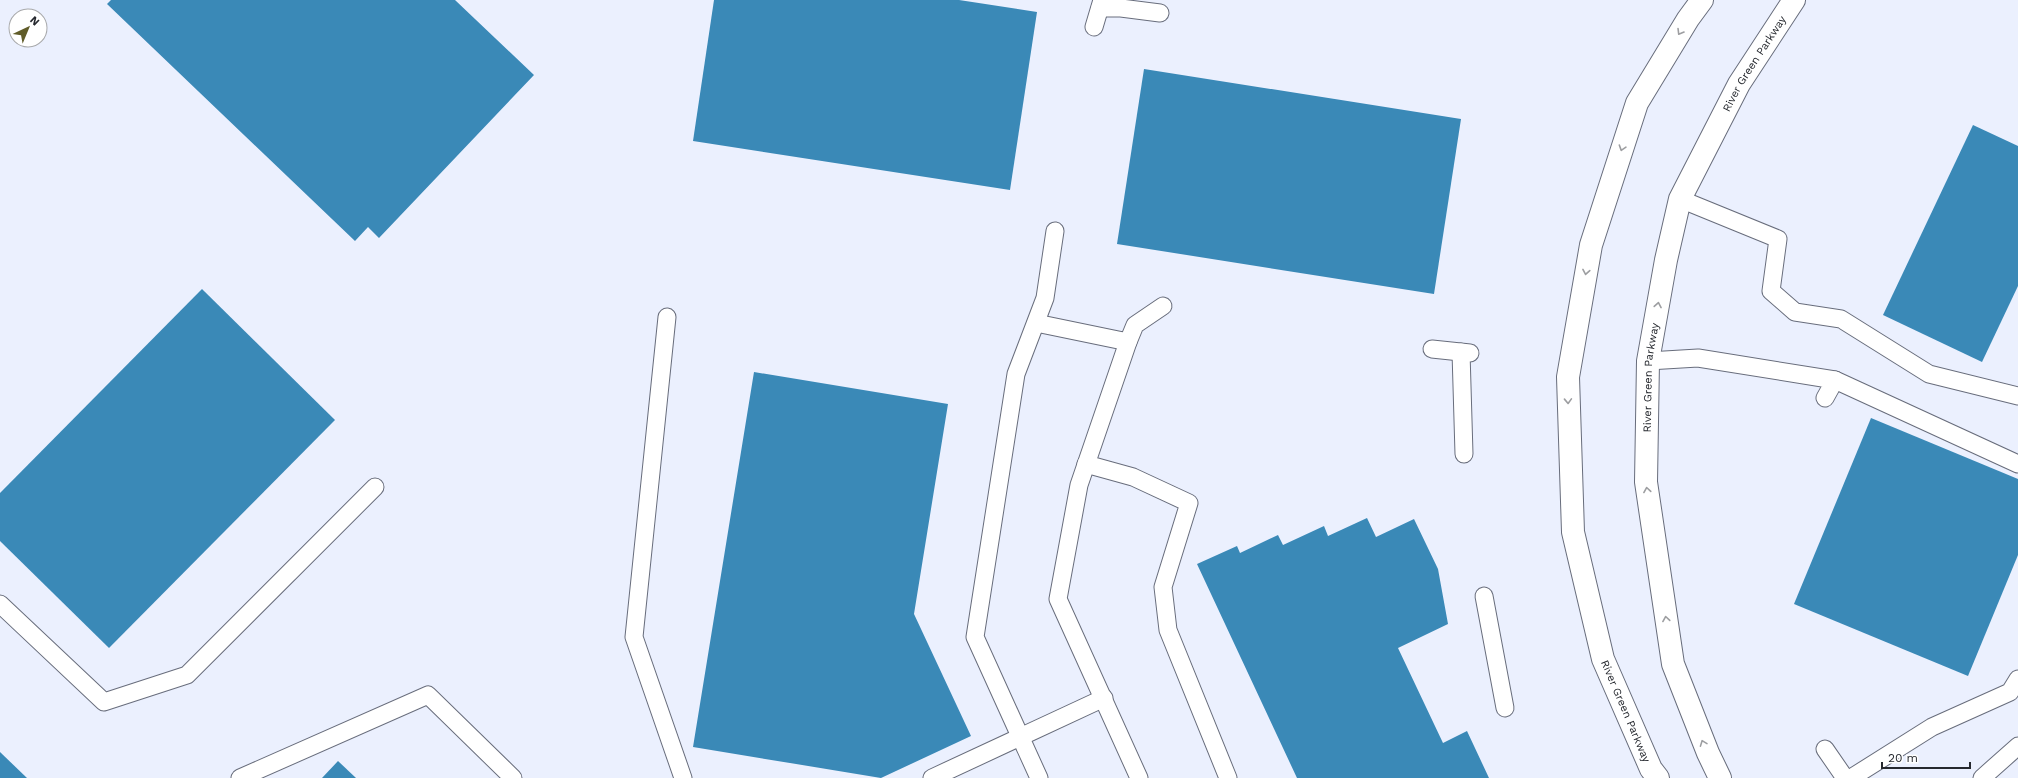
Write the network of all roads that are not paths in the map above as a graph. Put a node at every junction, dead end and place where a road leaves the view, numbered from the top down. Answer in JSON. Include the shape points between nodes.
{"nodes":[{"id":1,"x":1702,"y":0,"type":"edge"},
{"id":2,"x":1794,"y":0,"type":"edge"},
{"id":3,"x":1101,"y":4,"type":"edge"},
{"id":4,"x":1160,"y":13,"type":"dead end"},
{"id":5,"x":1094,"y":27,"type":"dead end"},
{"id":6,"x":1680,"y":199,"type":"junction"},
{"id":7,"x":1055,"y":231,"type":"dead end"},
{"id":8,"x":1163,"y":306,"type":"dead end"},
{"id":9,"x":667,"y":317,"type":"dead end"},
{"id":10,"x":1036,"y":323,"type":"junction"},
{"id":11,"x":1128,"y":342,"type":"junction"},
{"id":12,"x":1432,"y":349,"type":"dead end"},
{"id":13,"x":1648,"y":361,"type":"junction"},
{"id":14,"x":1835,"y":380,"type":"junction"},
{"id":15,"x":2018,"y":396,"type":"edge"},
{"id":16,"x":1825,"y":398,"type":"dead end"},
{"id":17,"x":1464,"y":454,"type":"dead end"},
{"id":18,"x":1086,"y":464,"type":"junction"},
{"id":19,"x":2018,"y":464,"type":"edge"},
{"id":20,"x":375,"y":487,"type":"dead end"},
{"id":21,"x":1484,"y":596,"type":"dead end"},
{"id":22,"x":0,"y":604,"type":"edge"},
{"id":23,"x":2018,"y":679,"type":"edge"},
{"id":24,"x":1104,"y":698,"type":"junction"},
{"id":25,"x":1505,"y":708,"type":"dead end"},
{"id":26,"x":1020,"y":737,"type":"junction"},
{"id":27,"x":2018,"y":746,"type":"edge"},
{"id":28,"x":1825,"y":749,"type":"dead end"},
{"id":29,"x":240,"y":778,"type":"edge"},
{"id":30,"x":513,"y":778,"type":"edge"},
{"id":31,"x":683,"y":778,"type":"edge"},
{"id":32,"x":932,"y":778,"type":"edge"},
{"id":33,"x":1039,"y":778,"type":"edge"},
{"id":34,"x":1139,"y":778,"type":"edge"},
{"id":35,"x":1228,"y":778,"type":"edge"},
{"id":36,"x":1658,"y":778,"type":"edge"},
{"id":37,"x":1720,"y":778,"type":"edge"},
{"id":38,"x":1845,"y":778,"type":"edge"},
{"id":39,"x":1851,"y":778,"type":"edge"},
{"id":40,"x":1982,"y":778,"type":"edge"}],
"edges":[{"from":1,"to":36,"type":"street","name":"River Green Parkway","one_way":true,"via":[[1688,18],[1637,103],[1591,245],[1568,377],[1573,532],[1603,659],[1650,768]]},
{"from":2,"to":6,"type":"street","name":"River Green Parkway","via":[[1739,84]]},
{"from":3,"to":4,"type":"lane"},
{"from":3,"to":5,"type":"lane"},
{"from":13,"to":6,"type":"street","name":"River Green Parkway","one_way":true},
{"from":6,"to":15,"type":"lane","via":[[1778,239],[1771,292],[1795,312],[1841,319],[1929,374]]},
{"from":7,"to":10,"type":"lane","via":[[1045,298]]},
{"from":8,"to":11,"type":"lane","via":[[1135,325]]},
{"from":9,"to":31,"type":"lane","via":[[634,636]]},
{"from":10,"to":11,"type":"lane"},
{"from":10,"to":26,"type":"lane","via":[[1016,374],[975,637]]},
{"from":11,"to":18,"type":"lane"},
{"from":12,"to":17,"type":"lane","via":[[1466,353]]},
{"from":13,"to":14,"type":"lane","via":[[1698,358]]},
{"from":37,"to":13,"type":"street","name":"River Green Parkway","one_way":true,"via":[[1673,664],[1646,482]]},
{"from":14,"to":16,"type":"lane"},
{"from":14,"to":19,"type":"lane"},
{"from":18,"to":24,"type":"lane","via":[[1079,485],[1058,599]]},
{"from":18,"to":35,"type":"lane","via":[[1133,477],[1188,503],[1163,587],[1168,630]]},
{"from":20,"to":22,"type":"lane","via":[[187,675],[104,702]]},
{"from":21,"to":25,"type":"lane"},
{"from":23,"to":39,"type":"lane","via":[[2010,692],[1932,726]]},
{"from":24,"to":26,"type":"lane"},
{"from":24,"to":34,"type":"lane"},
{"from":26,"to":32,"type":"lane"},
{"from":26,"to":33,"type":"lane"},
{"from":27,"to":40,"type":"lane"},
{"from":28,"to":38,"type":"lane"},
{"from":29,"to":30,"type":"lane","via":[[428,695]]}]}
